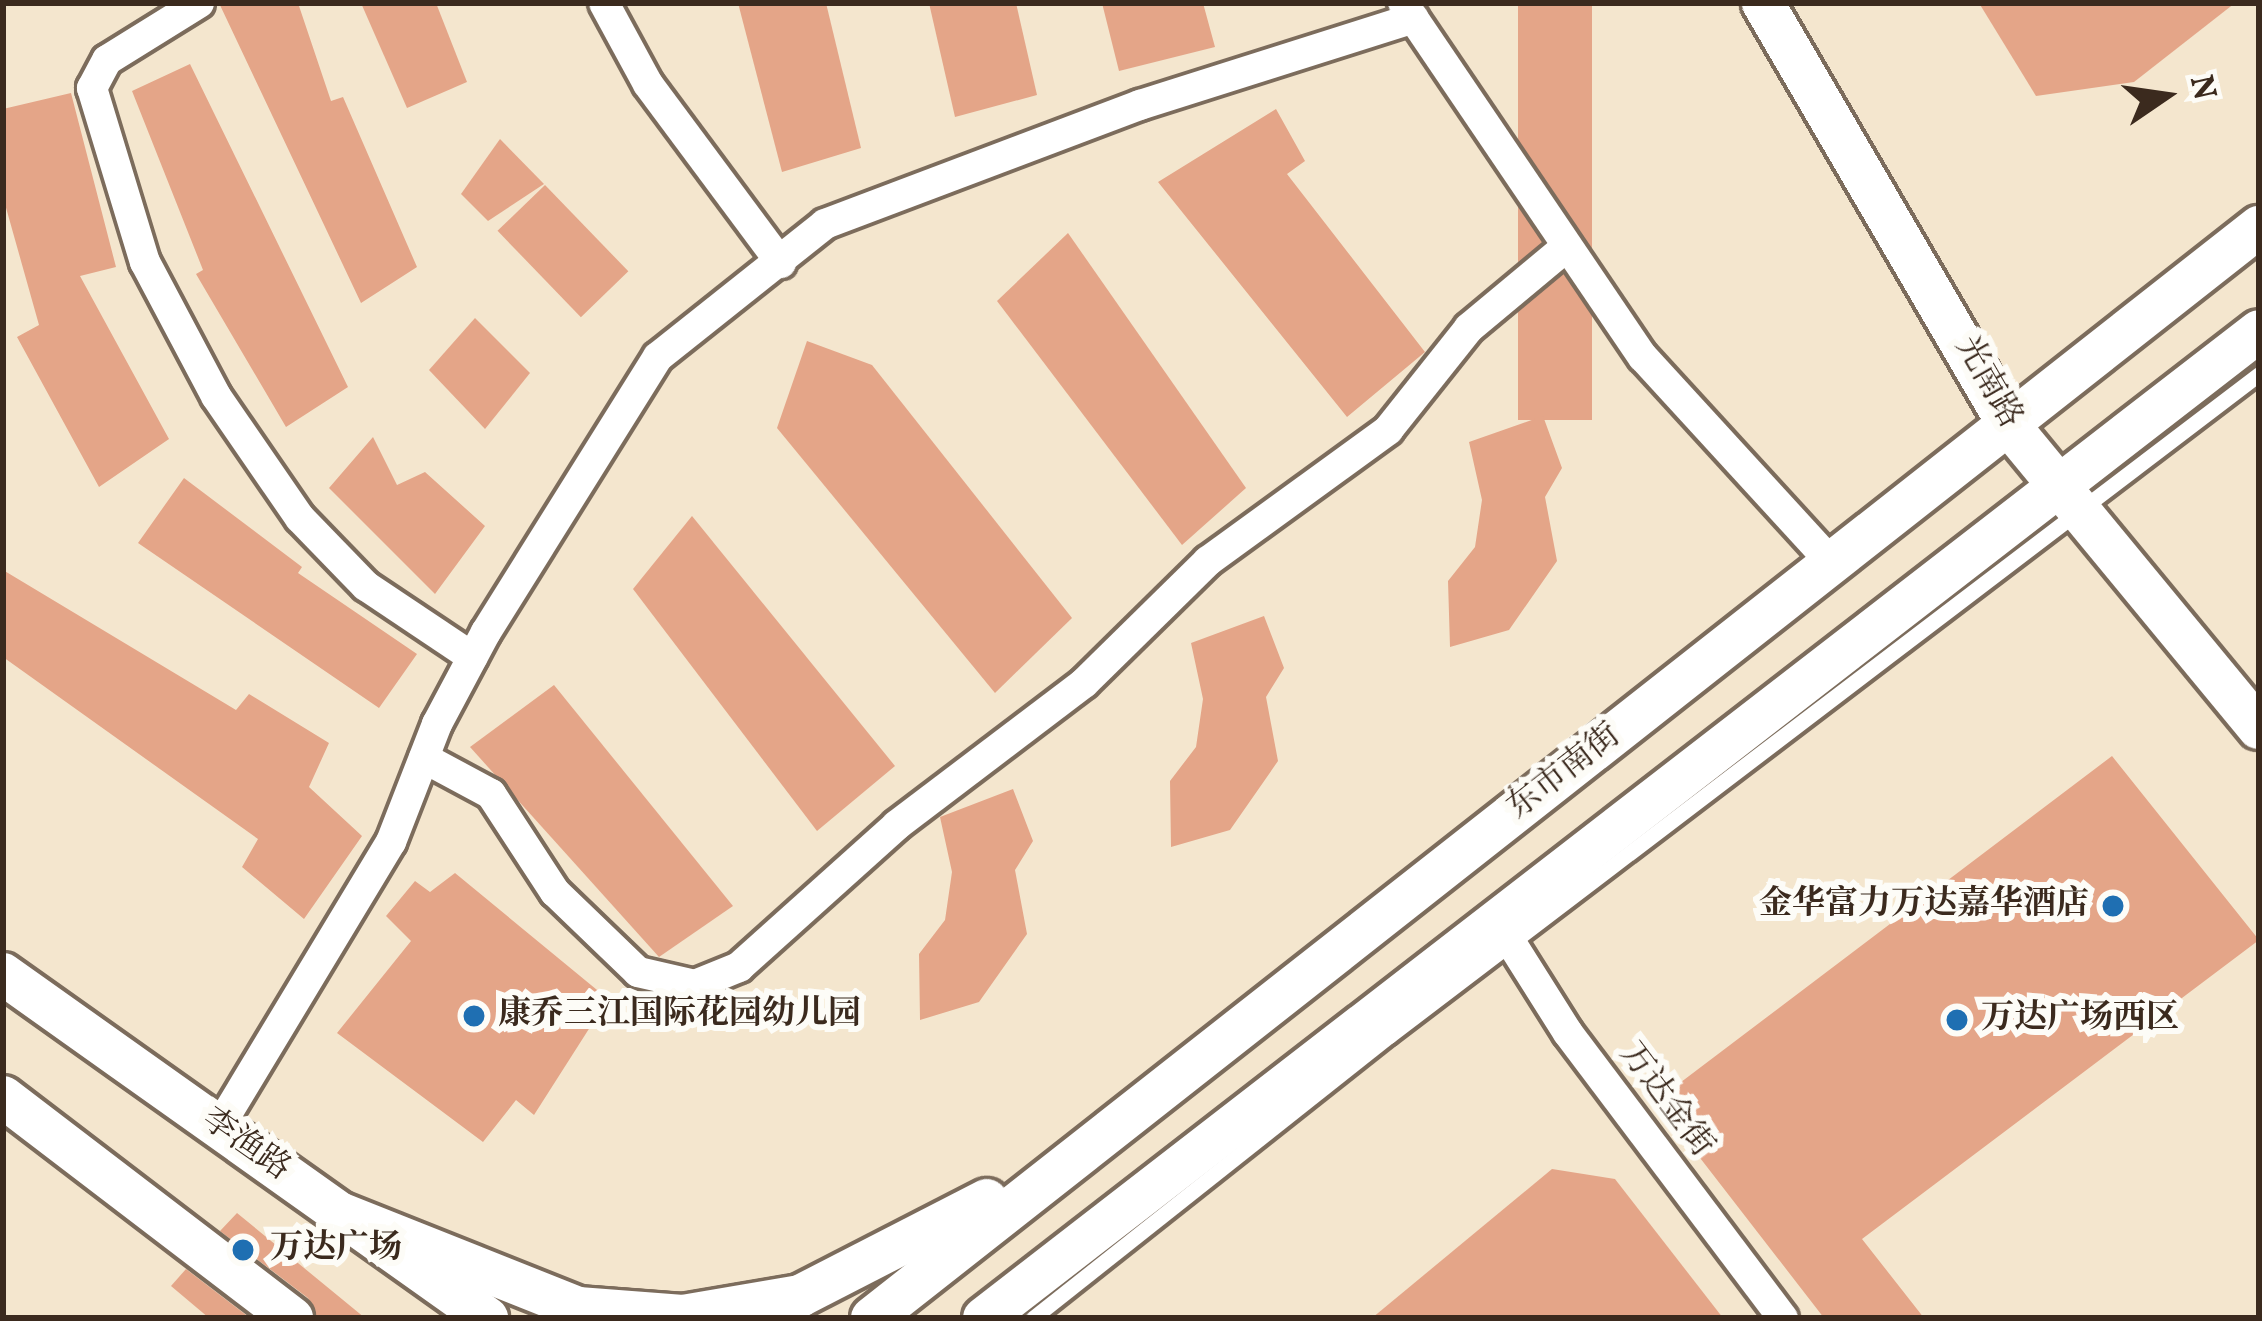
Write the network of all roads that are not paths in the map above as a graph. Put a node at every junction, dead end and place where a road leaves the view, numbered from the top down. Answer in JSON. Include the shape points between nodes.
{"nodes":[{"id":1,"x":199,"y":3,"type":"edge"},
{"id":2,"x":604,"y":3,"type":"edge"},
{"id":3,"x":1762,"y":3,"type":"edge"},
{"id":4,"x":1409,"y":10,"type":"edge"},
{"id":5,"x":2259,"y":227,"type":"edge"},
{"id":6,"x":1564,"y":248,"type":"junction"},
{"id":7,"x":781,"y":263,"type":"junction"},
{"id":8,"x":2259,"y":331,"type":"edge"},
{"id":9,"x":2259,"y":374,"type":"edge"},
{"id":10,"x":2008,"y":424,"type":"junction"},
{"id":11,"x":2067,"y":503,"type":"junction"},
{"id":12,"x":1832,"y":562,"type":"junction"},
{"id":13,"x":472,"y":657,"type":"junction"},
{"id":14,"x":2259,"y":728,"type":"edge"},
{"id":15,"x":424,"y":758,"type":"junction"},
{"id":16,"x":1504,"y":933,"type":"junction"},
{"id":17,"x":3,"y":974,"type":"edge"},
{"id":18,"x":3,"y":1097,"type":"edge"},
{"id":19,"x":219,"y":1127,"type":"junction"},
{"id":20,"x":1113,"y":1128,"type":"junction"},
{"id":21,"x":342,"y":1214,"type":"junction"},
{"id":22,"x":292,"y":1318,"type":"edge"},
{"id":23,"x":487,"y":1318,"type":"edge"},
{"id":24,"x":872,"y":1318,"type":"edge"},
{"id":25,"x":984,"y":1318,"type":"edge"},
{"id":26,"x":1033,"y":1318,"type":"edge"},
{"id":27,"x":1784,"y":1318,"type":"edge"}],
"edges":[{"from":1,"to":13,"type":"street","via":[[107,60],[92,88],[145,262],[216,396],[300,518],[366,586]]},
{"from":2,"to":7,"type":"street","via":[[648,84]]},
{"from":3,"to":10,"type":"main road","name":"光南路"},
{"from":4,"to":6,"type":"street"},
{"from":4,"to":7,"type":"street","via":[[913,185],[826,224]]},
{"from":5,"to":10,"type":"main road","name":"东市南街"},
{"from":6,"to":12,"type":"street","via":[[1643,357]]},
{"from":6,"to":15,"type":"street","via":[[1469,328],[1388,430],[1208,561],[1084,683],[896,825],[739,967],[694,985],[638,972],[555,892],[491,794]]},
{"from":7,"to":13,"type":"street","via":[[658,358]]},
{"from":8,"to":11,"type":"main road"},
{"from":9,"to":11,"type":"lane"},
{"from":10,"to":11,"type":"main road","name":"光南路"},
{"from":10,"to":12,"type":"main road","name":"东市南街"},
{"from":11,"to":14,"type":"main road","name":"光南路"},
{"from":11,"to":16,"type":"main road"},
{"from":12,"to":20,"type":"main road","name":"东市南街"},
{"from":13,"to":15,"type":"street"},
{"from":15,"to":19,"type":"street","via":[[392,842]]},
{"from":16,"to":25,"type":"main road"},
{"from":16,"to":26,"type":"lane"},
{"from":16,"to":27,"type":"street","name":"万达金街","via":[[1568,1033]]},
{"from":17,"to":19,"type":"main road","name":"李渔路"},
{"from":18,"to":22,"type":"main road"},
{"from":19,"to":21,"type":"main road","name":"李渔路"},
{"from":20,"to":21,"type":"main road","via":[[911,1244],[800,1296],[683,1316],[578,1308]]},
{"from":20,"to":24,"type":"main road","name":"东市南街"},
{"from":21,"to":23,"type":"main road","name":"李渔路"}]}
